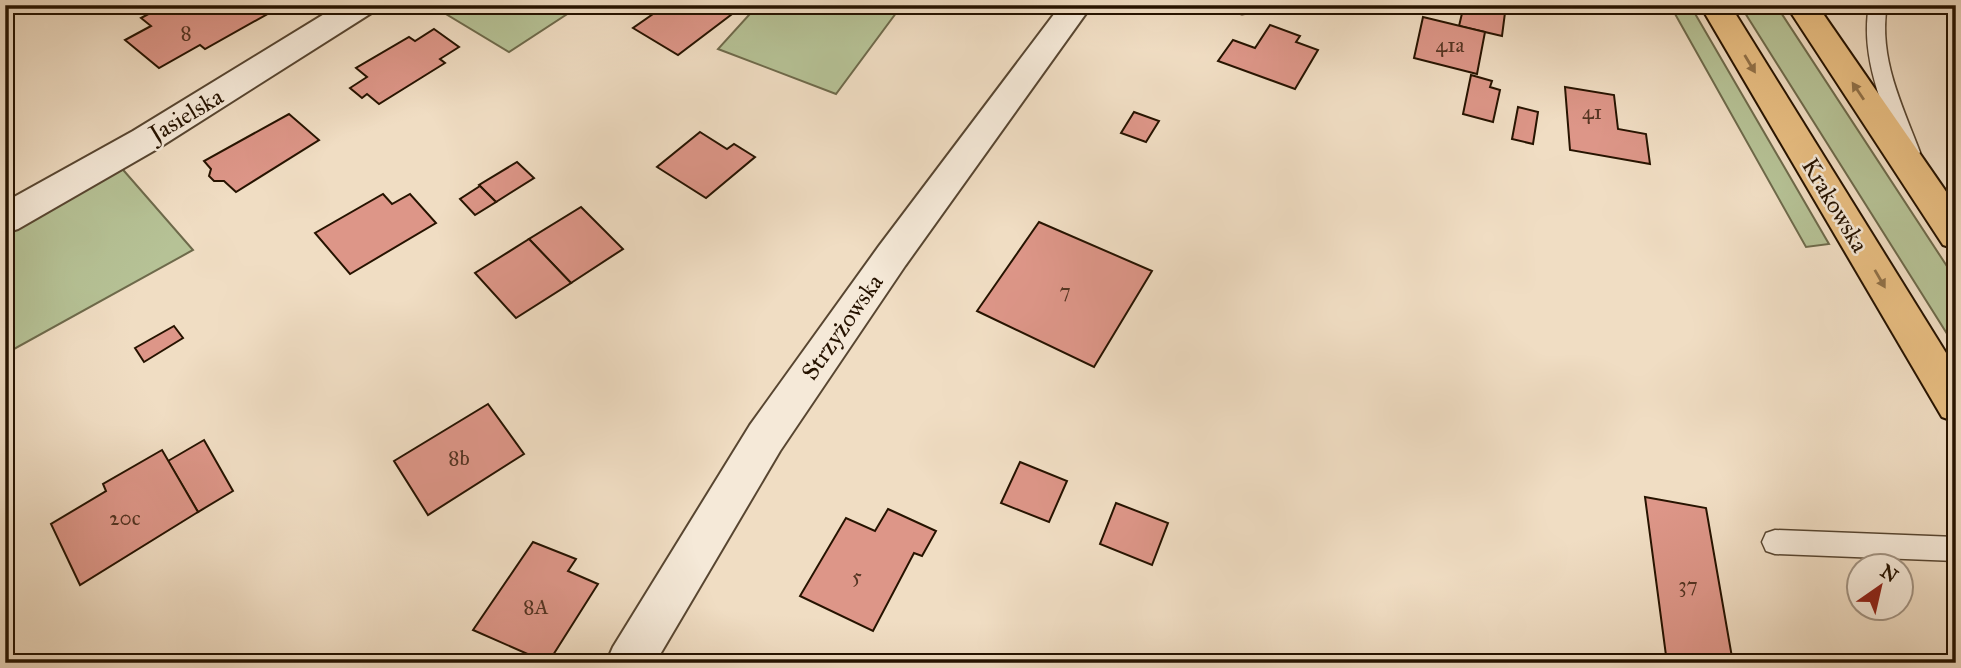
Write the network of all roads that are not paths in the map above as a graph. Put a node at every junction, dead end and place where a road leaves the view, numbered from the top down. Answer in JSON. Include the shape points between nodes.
{"nodes":[{"id":1,"x":362,"y":5,"type":"edge"},
{"id":2,"x":1077,"y":5,"type":"edge"},
{"id":3,"x":1231,"y":5,"type":"edge"},
{"id":4,"x":1264,"y":5,"type":"edge"},
{"id":5,"x":1715,"y":5,"type":"edge"},
{"id":6,"x":1801,"y":5,"type":"edge"},
{"id":7,"x":1878,"y":5,"type":"edge"},
{"id":8,"x":1924,"y":188,"type":"junction"},
{"id":9,"x":5,"y":219,"type":"edge"},
{"id":10,"x":1956,"y":235,"type":"edge"},
{"id":11,"x":1956,"y":405,"type":"edge"},
{"id":12,"x":1774,"y":542,"type":"dead end"},
{"id":13,"x":1956,"y":549,"type":"edge"},
{"id":14,"x":629,"y":663,"type":"edge"}],
"edges":[{"from":1,"to":9,"type":"street","name":"Jasielska","via":[[145,140]]},
{"from":2,"to":14,"type":"street","name":"Strzyżowska","via":[[899,246],[765,438]]},
{"from":3,"to":4,"type":"lane"},
{"from":5,"to":11,"type":"main road","name":"Krakowska","one_way":true},
{"from":8,"to":6,"type":"main road","one_way":true},
{"from":7,"to":8,"type":"lane","via":[[1874,18],[1882,78]]},
{"from":8,"to":10,"type":"main road"},
{"from":12,"to":13,"type":"lane"}]}
